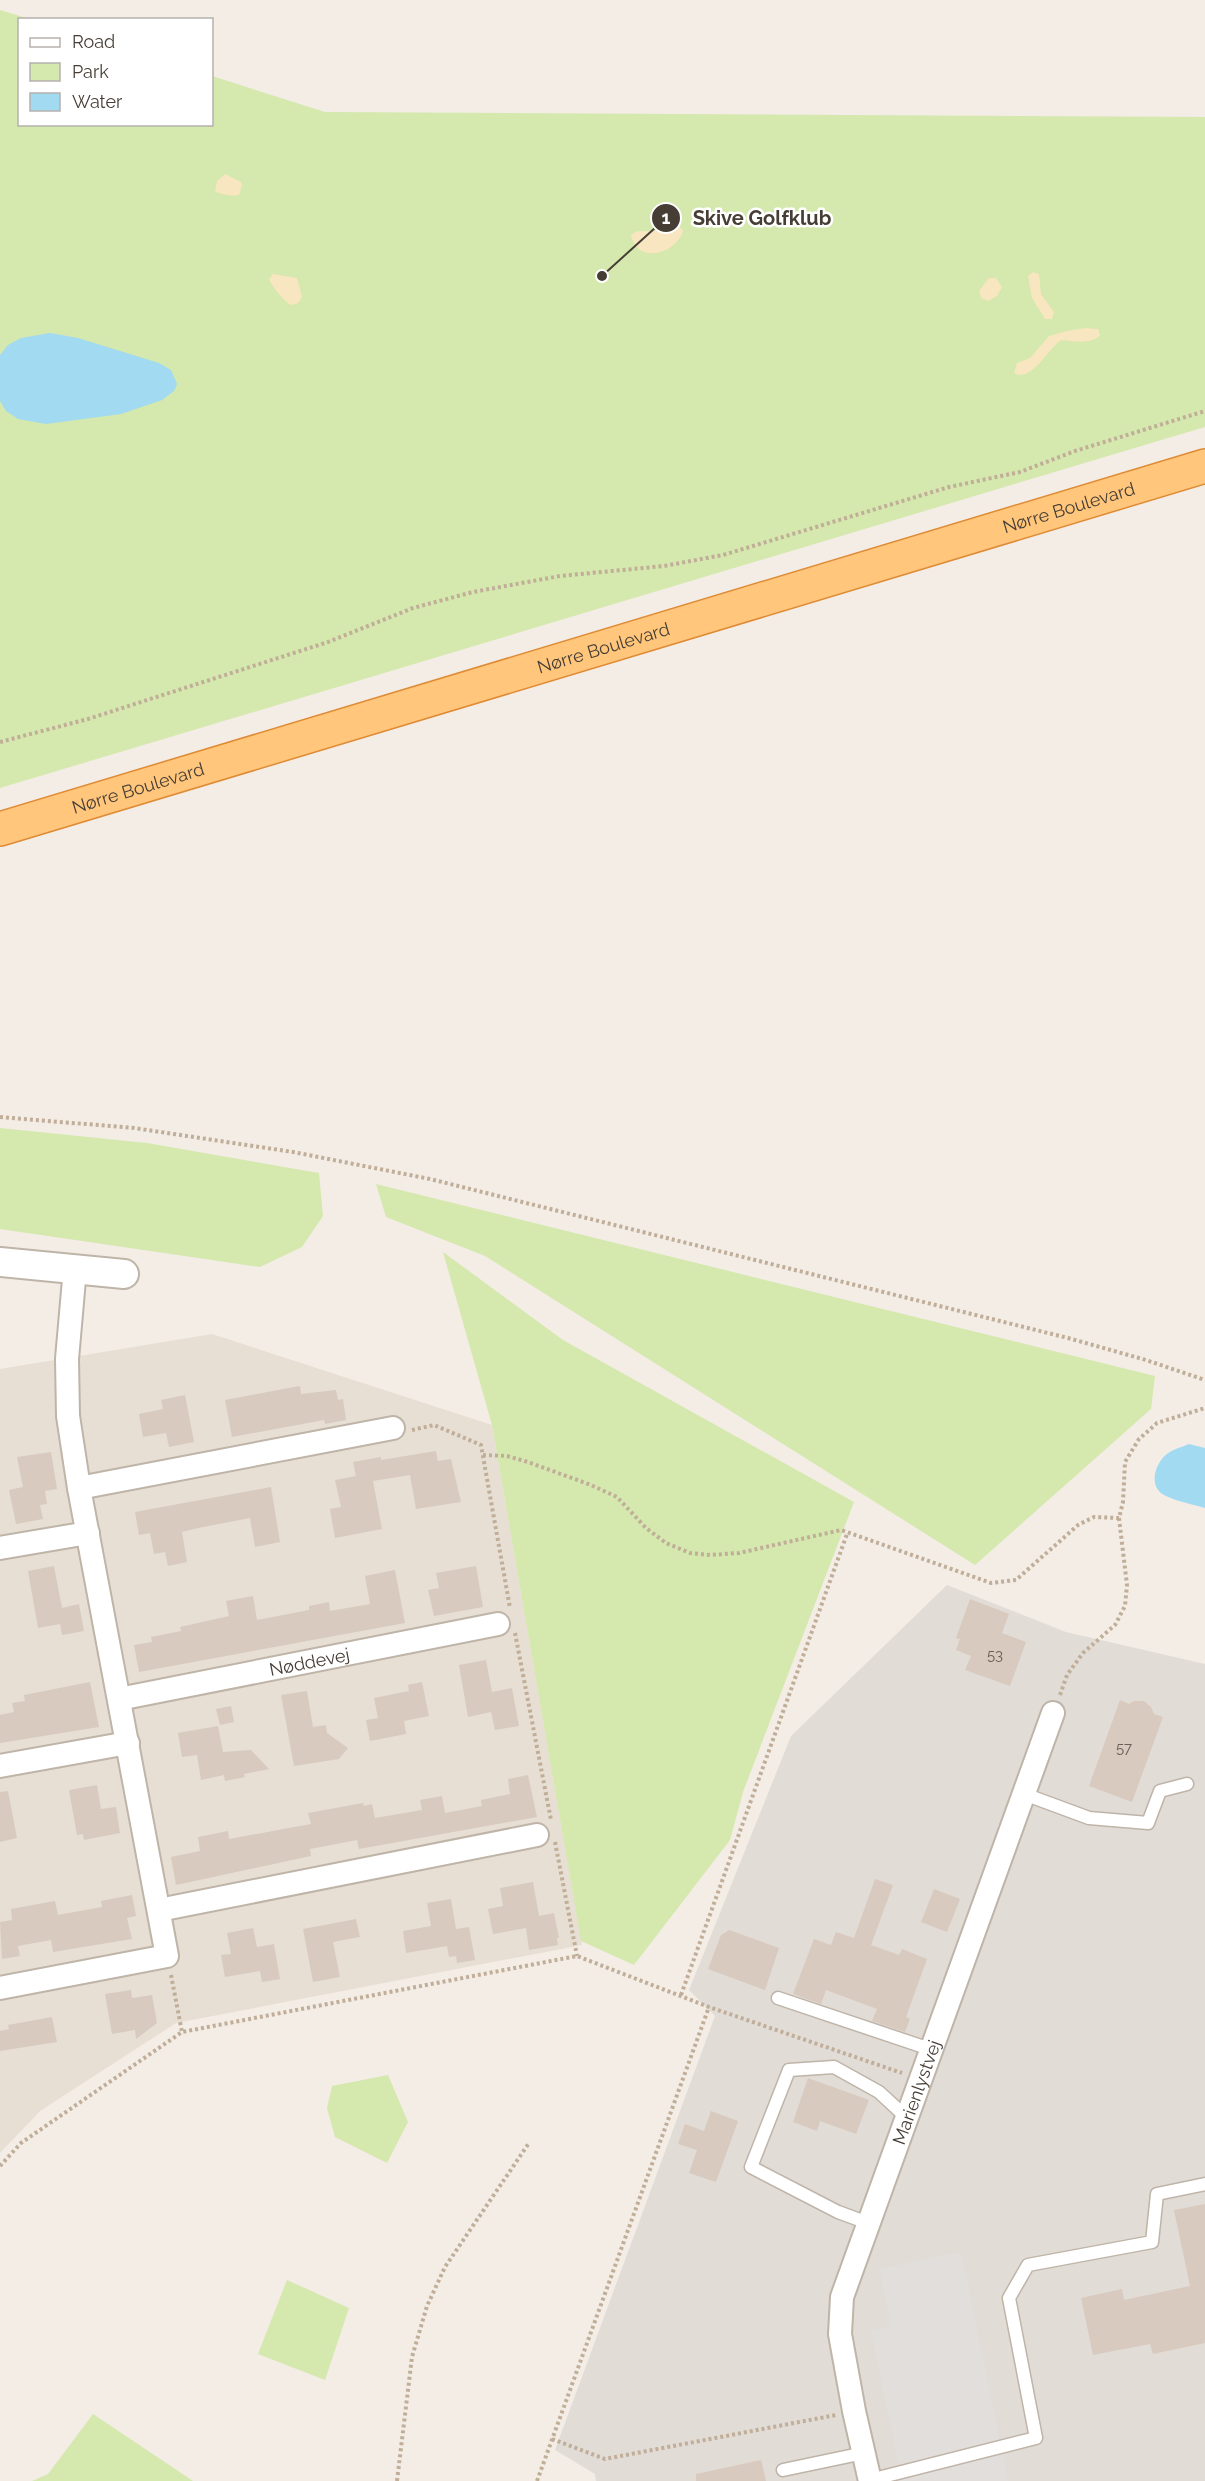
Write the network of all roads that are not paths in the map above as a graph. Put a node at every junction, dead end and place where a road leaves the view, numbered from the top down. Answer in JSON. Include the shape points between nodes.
{"nodes":[{"id":1,"x":1205,"y":466,"type":"edge"},
{"id":2,"x":0,"y":829,"type":"edge"},
{"id":3,"x":0,"y":1262,"type":"edge"},
{"id":4,"x":75,"y":1268,"type":"junction"},
{"id":5,"x":124,"y":1274,"type":"dead end"},
{"id":6,"x":393,"y":1428,"type":"road end"},
{"id":7,"x":80,"y":1488,"type":"junction"},
{"id":8,"x":88,"y":1533,"type":"junction"},
{"id":9,"x":0,"y":1548,"type":"edge"},
{"id":10,"x":507,"y":1620,"type":"road end"},
{"id":11,"x":119,"y":1699,"type":"junction"},
{"id":12,"x":1053,"y":1713,"type":"road end"},
{"id":13,"x":128,"y":1743,"type":"junction"},
{"id":14,"x":0,"y":1766,"type":"edge"},
{"id":15,"x":1186,"y":1784,"type":"dead end"},
{"id":16,"x":1024,"y":1794,"type":"junction"},
{"id":17,"x":537,"y":1835,"type":"dead end"},
{"id":18,"x":159,"y":1910,"type":"junction"},
{"id":19,"x":0,"y":1988,"type":"edge"},
{"id":20,"x":778,"y":1998,"type":"dead end"},
{"id":21,"x":930,"y":2049,"type":"junction"},
{"id":22,"x":906,"y":2117,"type":"junction"},
{"id":23,"x":1205,"y":2184,"type":"edge"},
{"id":24,"x":868,"y":2223,"type":"junction"},
{"id":25,"x":864,"y":2453,"type":"junction"},
{"id":26,"x":783,"y":2470,"type":"dead end"},
{"id":27,"x":870,"y":2480,"type":"edge"}],
"edges":[{"from":1,"to":2,"type":"highway","name":"Nørre Boulevard"},
{"from":3,"to":4,"type":"street"},
{"from":4,"to":5,"type":"street"},
{"from":4,"to":7,"type":"street","via":[[67,1359],[69,1416]]},
{"from":6,"to":7,"type":"street"},
{"from":7,"to":8,"type":"street"},
{"from":8,"to":9,"type":"street"},
{"from":8,"to":11,"type":"street"},
{"from":10,"to":11,"type":"street","name":"Nøddevej"},
{"from":11,"to":13,"type":"street"},
{"from":12,"to":16,"type":"street","name":"Marienlystvej"},
{"from":13,"to":14,"type":"street"},
{"from":13,"to":18,"type":"street"},
{"from":15,"to":16,"type":"lane","via":[[1161,1791],[1148,1823],[1089,1818]]},
{"from":16,"to":21,"type":"street","name":"Marienlystvej"},
{"from":17,"to":18,"type":"street"},
{"from":18,"to":19,"type":"street","via":[[167,1956]]},
{"from":20,"to":21,"type":"lane"},
{"from":21,"to":22,"type":"street","name":"Marienlystvej"},
{"from":22,"to":24,"type":"street","name":"Marienlystvej"},
{"from":22,"to":24,"type":"lane","via":[[879,2092],[834,2067],[789,2070],[751,2167],[838,2212]]},
{"from":23,"to":27,"type":"lane","name":"Marienlystvej","via":[[1156,2194],[1152,2242],[1028,2265],[1009,2298],[1036,2438]]},
{"from":24,"to":25,"type":"street","name":"Marienlystvej","via":[[842,2297],[840,2334]]},
{"from":25,"to":26,"type":"lane"},
{"from":25,"to":27,"type":"street","name":"Marienlystvej"}]}
